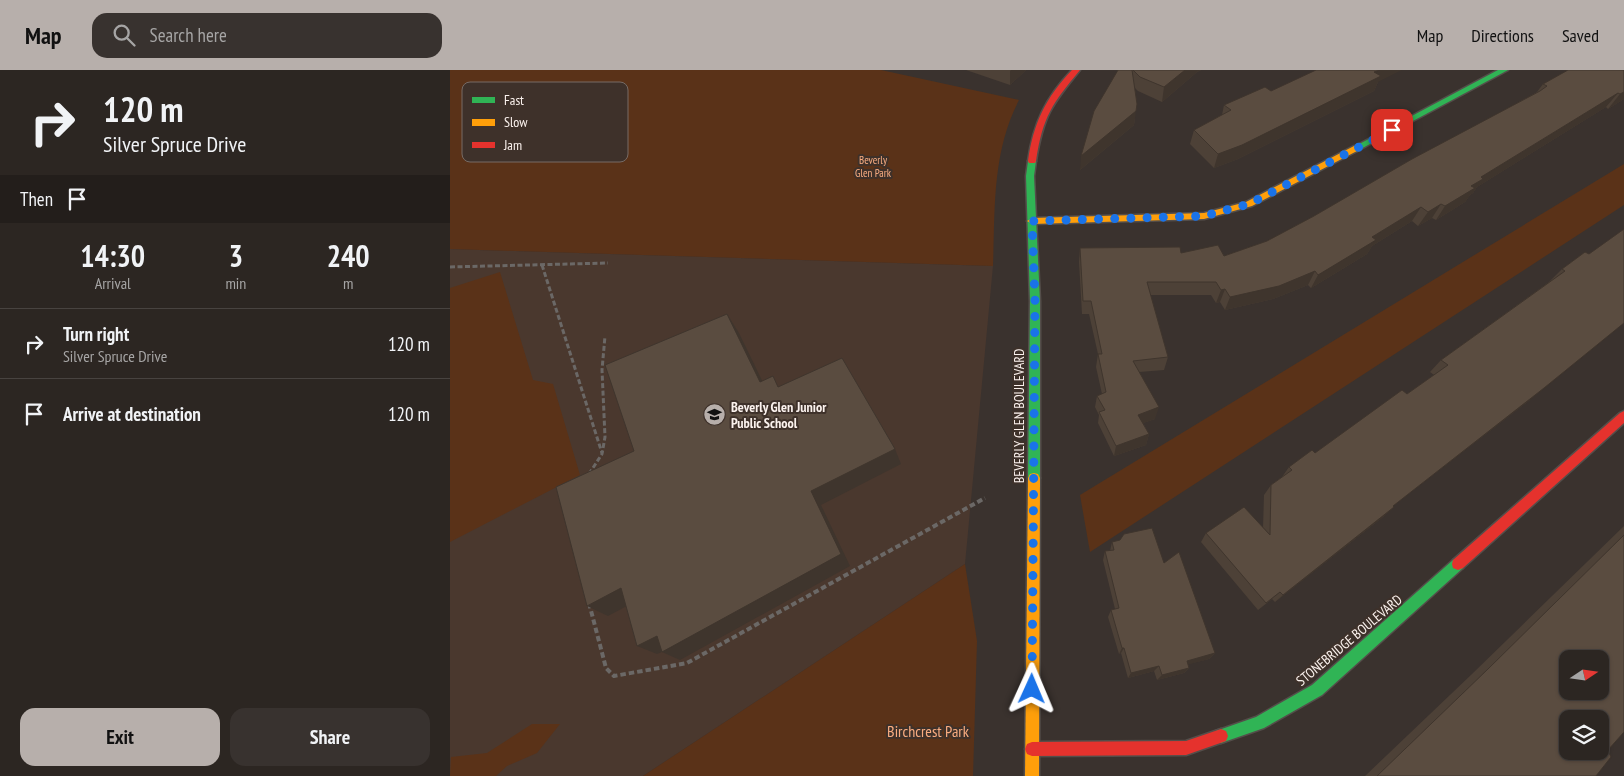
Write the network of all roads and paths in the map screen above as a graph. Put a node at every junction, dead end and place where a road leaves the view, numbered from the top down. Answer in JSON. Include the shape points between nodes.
{"nodes":[{"id":1,"x":1076,"y":70,"type":"edge"},
{"id":2,"x":1504,"y":70,"type":"edge"},
{"id":3,"x":1032,"y":221,"type":"junction"},
{"id":4,"x":608,"y":263,"type":"dead end"},
{"id":5,"x":542,"y":266,"type":"junction"},
{"id":6,"x":450,"y":267,"type":"edge"},
{"id":7,"x":605,"y":336,"type":"dead end"},
{"id":8,"x":1624,"y":416,"type":"edge"},
{"id":9,"x":602,"y":454,"type":"junction"},
{"id":10,"x":587,"y":477,"type":"edge"},
{"id":11,"x":985,"y":498,"type":"dead end"},
{"id":12,"x":589,"y":602,"type":"edge"},
{"id":13,"x":1032,"y":749,"type":"junction"},
{"id":14,"x":1032,"y":776,"type":"edge"}],
"edges":[{"from":1,"to":3,"type":"street","name":"BEVERLY GLEN BOULEVARD","via":[[1055,91],[1035,134],[1030,176]]},
{"from":2,"to":3,"type":"street","via":[[1249,204],[1204,216]]},
{"from":3,"to":13,"type":"street","name":"BEVERLY GLEN BOULEVARD","via":[[1035,301]]},
{"from":4,"to":5,"type":"path"},
{"from":5,"to":6,"type":"path"},
{"from":5,"to":9,"type":"path"},
{"from":7,"to":9,"type":"path","via":[[602,370],[605,437]]},
{"from":8,"to":13,"type":"street","name":"STONEBRIDGE BOULEVARD","via":[[1317,690],[1259,723],[1186,748]]},
{"from":9,"to":10,"type":"path"},
{"from":11,"to":12,"type":"path","via":[[687,663],[614,676],[606,668]]},
{"from":13,"to":14,"type":"street","name":"BEVERLY GLEN BOULEVARD"}]}
